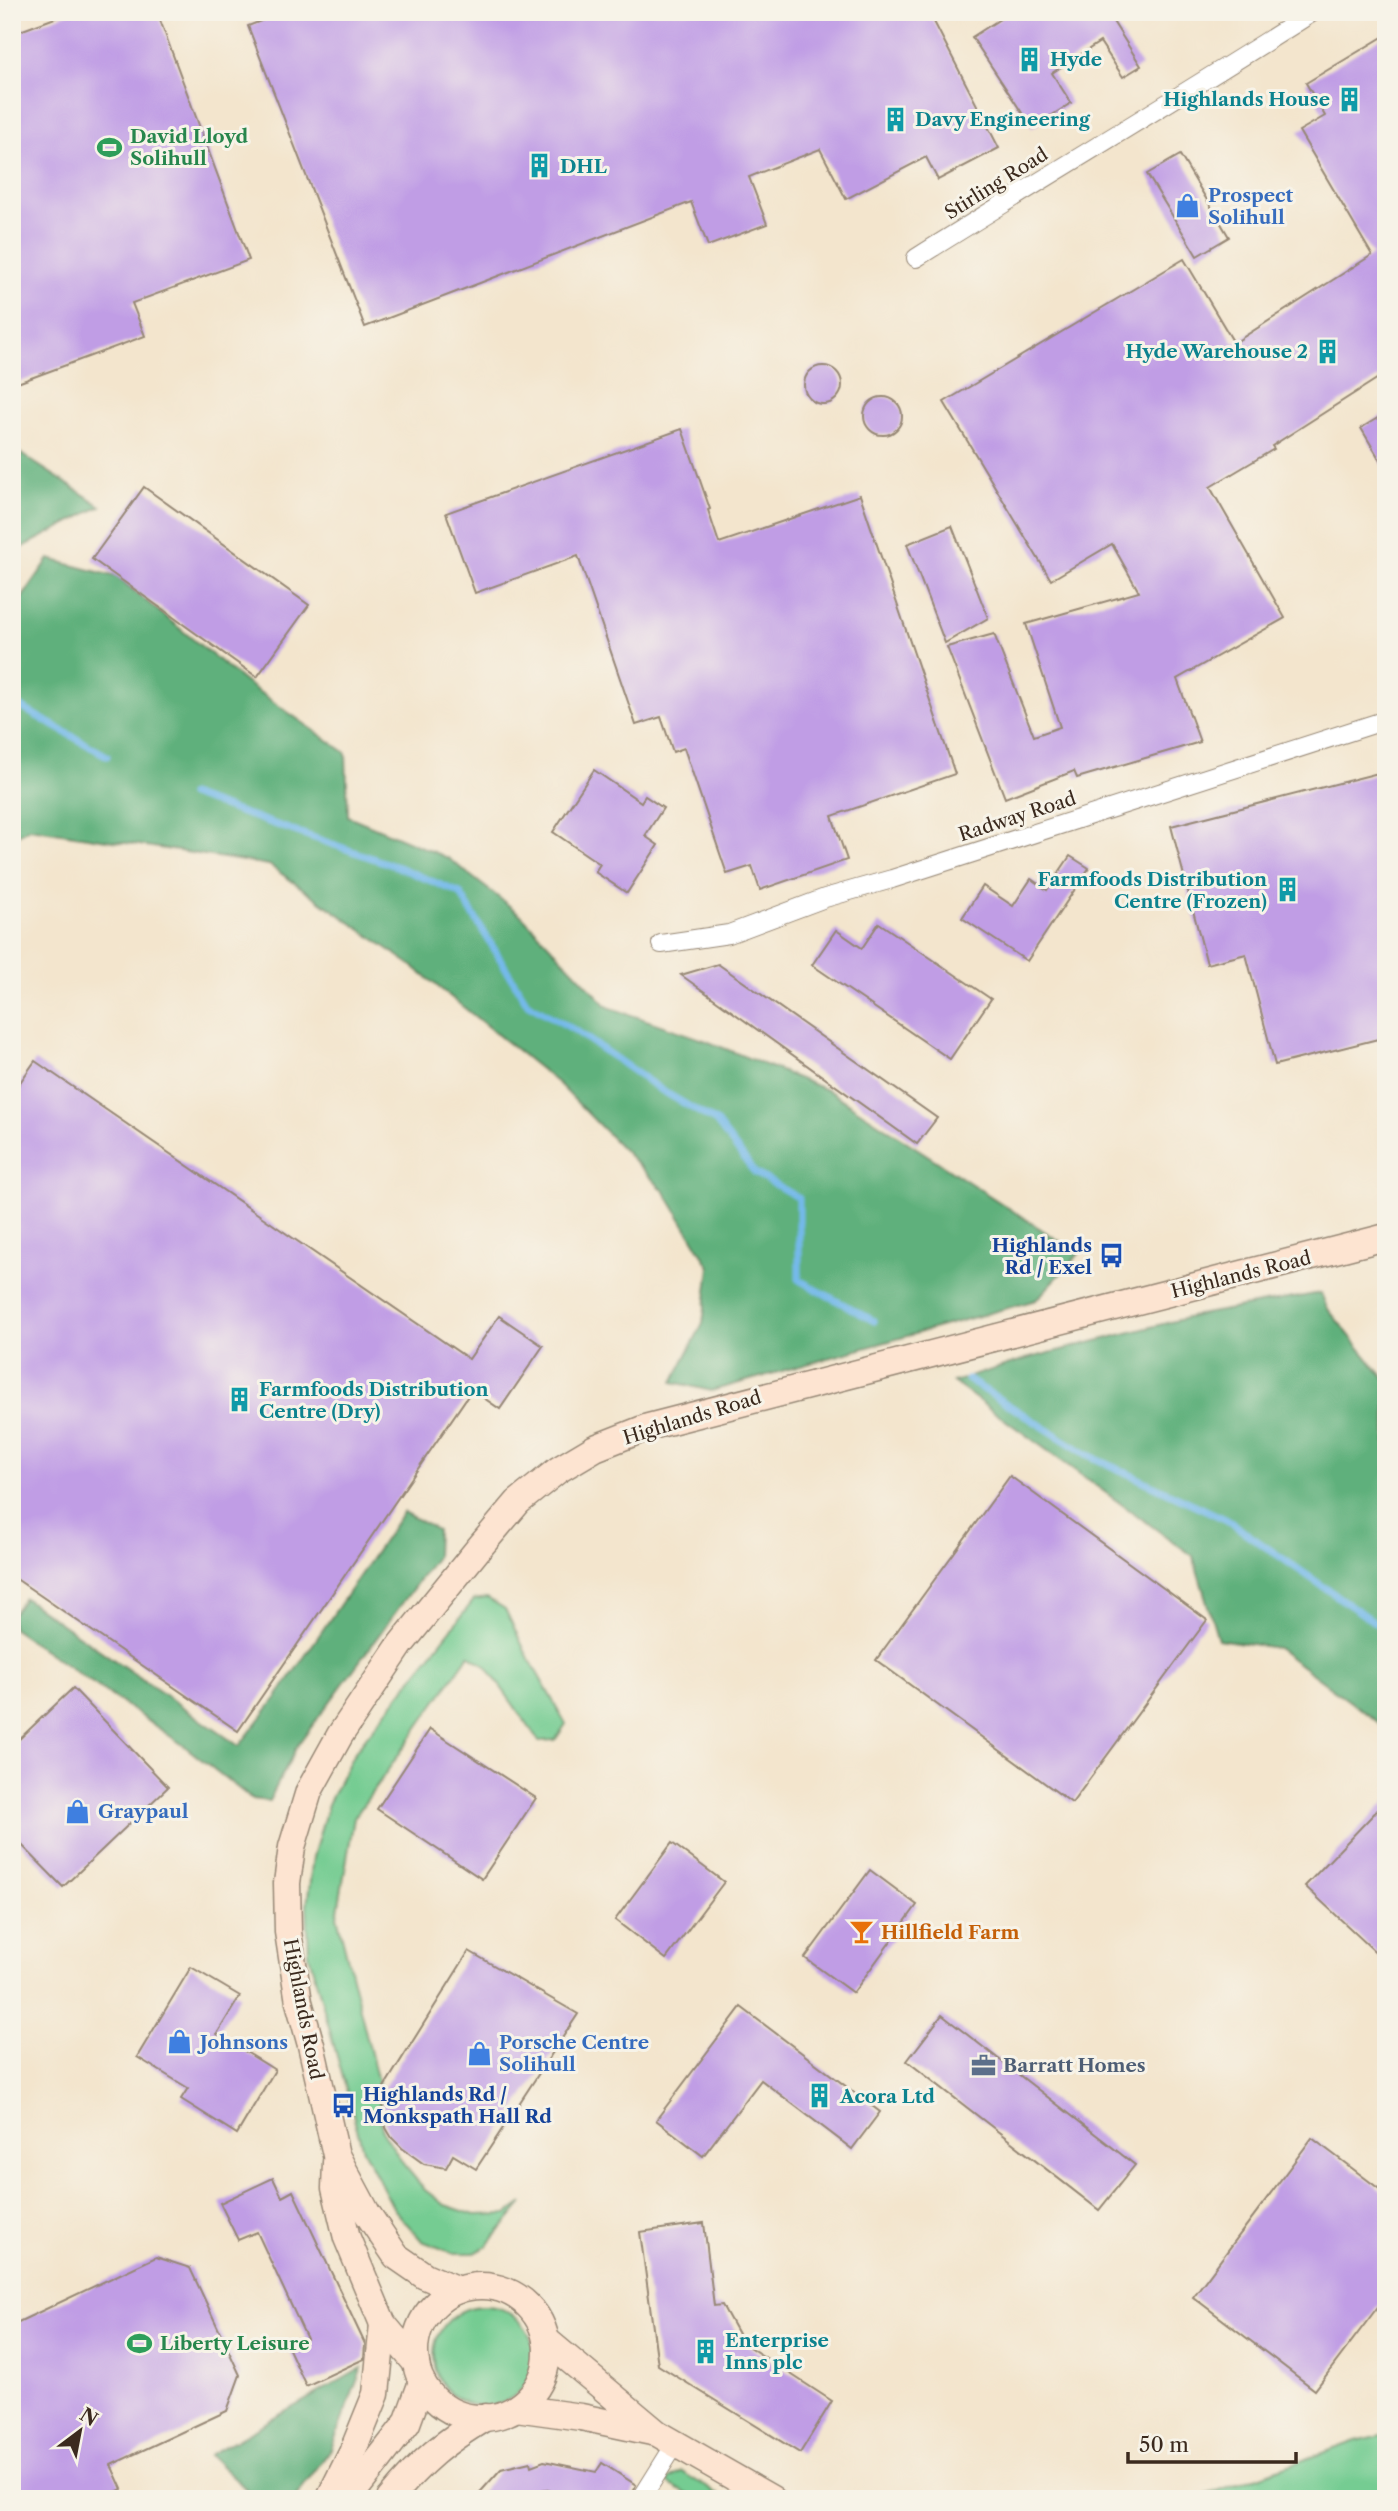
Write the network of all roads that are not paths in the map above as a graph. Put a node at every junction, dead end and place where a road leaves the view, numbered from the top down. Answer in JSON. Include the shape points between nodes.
{"nodes":[{"id":1,"x":1313,"y":12,"type":"edge"},
{"id":2,"x":916,"y":258,"type":"dead end"},
{"id":3,"x":1386,"y":720,"type":"edge"},
{"id":4,"x":661,"y":944,"type":"dead end"},
{"id":5,"x":1386,"y":1237,"type":"edge"},
{"id":6,"x":336,"y":2155,"type":"junction"},
{"id":7,"x":458,"y":2290,"type":"junction"},
{"id":8,"x":383,"y":2324,"type":"junction"},
{"id":9,"x":546,"y":2340,"type":"junction"},
{"id":10,"x":419,"y":2373,"type":"junction"},
{"id":11,"x":516,"y":2408,"type":"junction"},
{"id":12,"x":486,"y":2417,"type":"junction"},
{"id":13,"x":667,"y":2438,"type":"junction"},
{"id":14,"x":329,"y":2499,"type":"edge"},
{"id":15,"x":348,"y":2499,"type":"edge"},
{"id":16,"x":390,"y":2499,"type":"edge"},
{"id":17,"x":641,"y":2499,"type":"edge"},
{"id":18,"x":772,"y":2499,"type":"edge"}],
"edges":[{"from":1,"to":2,"type":"street","name":"Stirling Road"},
{"from":3,"to":4,"type":"street","name":"Radway Road","via":[[825,898],[729,934]]},
{"from":5,"to":6,"type":"street","name":"Highlands Road","via":[[648,1427],[567,1464],[518,1502],[401,1644],[340,1735],[309,1791],[292,1847],[288,1932],[299,2002]]},
{"from":6,"to":7,"type":"street","name":"Highlands Road","via":[[396,2256],[425,2276]]},
{"from":6,"to":8,"type":"street","name":"Highlands Road","via":[[335,2188],[347,2238]]},
{"from":7,"to":9,"type":"street","via":[[494,2287],[510,2293],[536,2316]]},
{"from":7,"to":10,"type":"street","via":[[442,2298],[424,2319],[415,2345]]},
{"from":8,"to":10,"type":"street","name":"Highlands Road"},
{"from":8,"to":14,"type":"street","via":[[376,2394]]},
{"from":9,"to":11,"type":"street","via":[[541,2378]]},
{"from":9,"to":13,"type":"street"},
{"from":10,"to":12,"type":"street","via":[[434,2398],[449,2409]]},
{"from":10,"to":15,"type":"street","via":[[407,2423]]},
{"from":11,"to":12,"type":"street"},
{"from":11,"to":13,"type":"street","via":[[581,2417]]},
{"from":12,"to":16,"type":"street","via":[[426,2458]]},
{"from":13,"to":17,"type":"street"},
{"from":13,"to":18,"type":"street"}]}
